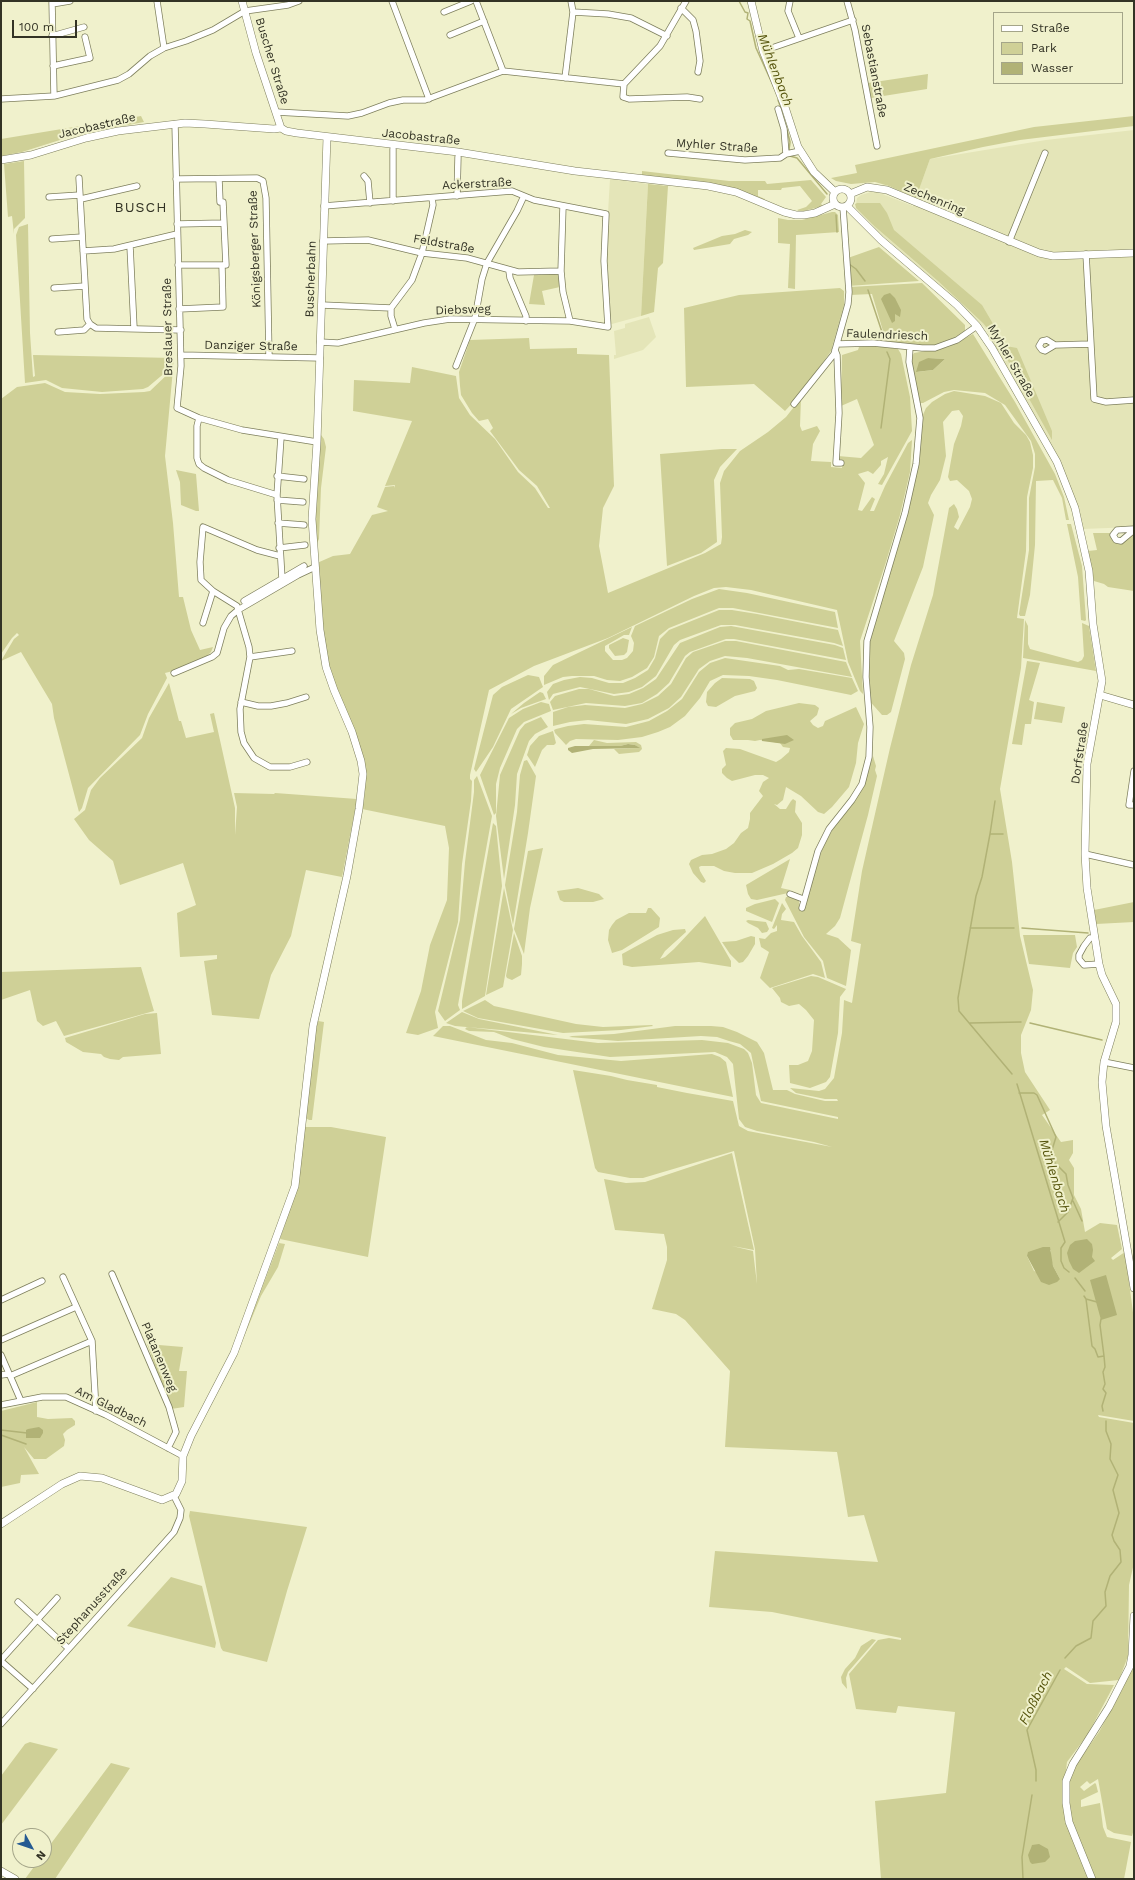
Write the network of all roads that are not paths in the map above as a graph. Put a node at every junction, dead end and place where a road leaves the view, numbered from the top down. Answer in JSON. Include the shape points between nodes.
{"nodes":[{"id":1,"x":70,"y":1,"type":"edge"},
{"id":2,"x":157,"y":1,"type":"edge"},
{"id":3,"x":242,"y":1,"type":"edge"},
{"id":4,"x":299,"y":1,"type":"edge"},
{"id":5,"x":392,"y":1,"type":"edge"},
{"id":6,"x":471,"y":1,"type":"edge"},
{"id":7,"x":476,"y":1,"type":"edge"},
{"id":8,"x":571,"y":1,"type":"edge"},
{"id":9,"x":686,"y":1,"type":"edge"},
{"id":10,"x":751,"y":1,"type":"edge"},
{"id":11,"x":790,"y":1,"type":"edge"},
{"id":12,"x":847,"y":1,"type":"edge"},
{"id":13,"x":52,"y":3,"type":"edge"},
{"id":14,"x":681,"y":8,"type":"junction"},
{"id":15,"x":245,"y":11,"type":"junction"},
{"id":16,"x":444,"y":12,"type":"dead end"},
{"id":17,"x":573,"y":12,"type":"junction"},
{"id":18,"x":853,"y":20,"type":"junction"},
{"id":19,"x":484,"y":21,"type":"junction"},
{"id":20,"x":84,"y":27,"type":"dead end"},
{"id":21,"x":450,"y":35,"type":"dead end"},
{"id":22,"x":52,"y":36,"type":"junction"},
{"id":23,"x":666,"y":36,"type":"junction"},
{"id":24,"x":84,"y":37,"type":"dead end"},
{"id":25,"x":799,"y":38,"type":"junction"},
{"id":26,"x":164,"y":48,"type":"junction"},
{"id":27,"x":762,"y":50,"type":"junction"},
{"id":28,"x":53,"y":66,"type":"junction"},
{"id":29,"x":503,"y":71,"type":"junction"},
{"id":30,"x":698,"y":72,"type":"dead end"},
{"id":31,"x":565,"y":78,"type":"junction"},
{"id":32,"x":624,"y":84,"type":"junction"},
{"id":33,"x":54,"y":96,"type":"junction"},
{"id":34,"x":1,"y":99,"type":"edge"},
{"id":35,"x":429,"y":99,"type":"junction"},
{"id":36,"x":700,"y":99,"type":"dead end"},
{"id":37,"x":778,"y":109,"type":"dead end"},
{"id":38,"x":276,"y":112,"type":"junction"},
{"id":39,"x":175,"y":124,"type":"junction"},
{"id":40,"x":281,"y":128,"type":"junction"},
{"id":41,"x":327,"y":137,"type":"junction"},
{"id":42,"x":877,"y":146,"type":"dead end"},
{"id":43,"x":393,"y":149,"type":"dead end"},
{"id":44,"x":800,"y":151,"type":"junction"},
{"id":45,"x":668,"y":153,"type":"dead end"},
{"id":46,"x":1045,"y":153,"type":"dead end"},
{"id":47,"x":786,"y":154,"type":"junction"},
{"id":48,"x":458,"y":157,"type":"dead end"},
{"id":49,"x":1,"y":160,"type":"edge"},
{"id":50,"x":364,"y":176,"type":"dead end"},
{"id":51,"x":79,"y":178,"type":"dead end"},
{"id":52,"x":219,"y":178,"type":"junction"},
{"id":53,"x":176,"y":179,"type":"junction"},
{"id":54,"x":137,"y":186,"type":"dead end"},
{"id":55,"x":835,"y":192,"type":"junction"},
{"id":56,"x":850,"y":194,"type":"junction"},
{"id":57,"x":458,"y":196,"type":"junction"},
{"id":58,"x":524,"y":196,"type":"junction"},
{"id":59,"x":50,"y":197,"type":"dead end"},
{"id":60,"x":80,"y":197,"type":"junction"},
{"id":61,"x":432,"y":198,"type":"junction"},
{"id":62,"x":393,"y":201,"type":"junction"},
{"id":63,"x":370,"y":203,"type":"junction"},
{"id":64,"x":834,"y":204,"type":"junction"},
{"id":65,"x":324,"y":206,"type":"junction"},
{"id":66,"x":563,"y":206,"type":"junction"},
{"id":67,"x":845,"y":206,"type":"junction"},
{"id":68,"x":224,"y":223,"type":"junction"},
{"id":69,"x":177,"y":224,"type":"junction"},
{"id":70,"x":177,"y":234,"type":"junction"},
{"id":71,"x":82,"y":237,"type":"junction"},
{"id":72,"x":52,"y":239,"type":"dead end"},
{"id":73,"x":323,"y":241,"type":"junction"},
{"id":74,"x":1009,"y":242,"type":"junction"},
{"id":75,"x":130,"y":246,"type":"junction"},
{"id":76,"x":83,"y":251,"type":"junction"},
{"id":77,"x":422,"y":253,"type":"junction"},
{"id":78,"x":1134,"y":253,"type":"edge"},
{"id":79,"x":1086,"y":254,"type":"junction"},
{"id":80,"x":487,"y":263,"type":"junction"},
{"id":81,"x":222,"y":265,"type":"junction"},
{"id":82,"x":178,"y":266,"type":"junction"},
{"id":83,"x":509,"y":271,"type":"junction"},
{"id":84,"x":561,"y":271,"type":"junction"},
{"id":85,"x":85,"y":286,"type":"junction"},
{"id":86,"x":54,"y":288,"type":"dead end"},
{"id":87,"x":322,"y":305,"type":"junction"},
{"id":88,"x":179,"y":308,"type":"junction"},
{"id":89,"x":391,"y":308,"type":"junction"},
{"id":90,"x":476,"y":318,"type":"junction"},
{"id":91,"x":526,"y":321,"type":"junction"},
{"id":92,"x":570,"y":321,"type":"junction"},
{"id":93,"x":90,"y":324,"type":"junction"},
{"id":94,"x":977,"y":326,"type":"junction"},
{"id":95,"x":608,"y":327,"type":"joint"},
{"id":96,"x":134,"y":328,"type":"junction"},
{"id":97,"x":395,"y":329,"type":"junction"},
{"id":98,"x":181,"y":330,"type":"junction"},
{"id":99,"x":58,"y":332,"type":"dead end"},
{"id":100,"x":320,"y":342,"type":"junction"},
{"id":101,"x":837,"y":344,"type":"junction"},
{"id":102,"x":1091,"y":344,"type":"junction"},
{"id":103,"x":1055,"y":345,"type":"dead end"},
{"id":104,"x":910,"y":347,"type":"junction"},
{"id":105,"x":835,"y":350,"type":"junction"},
{"id":106,"x":181,"y":355,"type":"junction"},
{"id":107,"x":269,"y":357,"type":"junction"},
{"id":108,"x":320,"y":358,"type":"junction"},
{"id":109,"x":456,"y":366,"type":"dead end"},
{"id":110,"x":1134,"y":400,"type":"edge"},
{"id":111,"x":794,"y":404,"type":"dead end"},
{"id":112,"x":199,"y":418,"type":"junction"},
{"id":113,"x":281,"y":438,"type":"junction"},
{"id":114,"x":317,"y":442,"type":"junction"},
{"id":115,"x":841,"y":463,"type":"dead end"},
{"id":116,"x":278,"y":476,"type":"junction"},
{"id":117,"x":304,"y":480,"type":"dead end"},
{"id":118,"x":277,"y":498,"type":"junction"},
{"id":119,"x":303,"y":502,"type":"dead end"},
{"id":120,"x":278,"y":523,"type":"junction"},
{"id":121,"x":304,"y":525,"type":"dead end"},
{"id":122,"x":305,"y":545,"type":"dead end"},
{"id":123,"x":279,"y":548,"type":"junction"},
{"id":124,"x":280,"y":556,"type":"junction"},
{"id":125,"x":304,"y":566,"type":"dead end"},
{"id":126,"x":315,"y":567,"type":"junction"},
{"id":127,"x":1088,"y":571,"type":"joint"},
{"id":128,"x":282,"y":578,"type":"junction"},
{"id":129,"x":213,"y":591,"type":"junction"},
{"id":130,"x":244,"y":601,"type":"dead end"},
{"id":131,"x":238,"y":610,"type":"junction"},
{"id":132,"x":203,"y":623,"type":"dead end"},
{"id":133,"x":292,"y":651,"type":"dead end"},
{"id":134,"x":250,"y":657,"type":"junction"},
{"id":135,"x":174,"y":673,"type":"dead end"},
{"id":136,"x":1100,"y":695,"type":"junction"},
{"id":137,"x":306,"y":697,"type":"dead end"},
{"id":138,"x":241,"y":702,"type":"junction"},
{"id":139,"x":1134,"y":705,"type":"edge"},
{"id":140,"x":307,"y":762,"type":"dead end"},
{"id":141,"x":1134,"y":771,"type":"edge"},
{"id":142,"x":1134,"y":805,"type":"edge"},
{"id":143,"x":1085,"y":854,"type":"junction"},
{"id":144,"x":1134,"y":865,"type":"edge"},
{"id":145,"x":790,"y":894,"type":"dead end"},
{"id":146,"x":803,"y":899,"type":"junction"},
{"id":147,"x":802,"y":908,"type":"dead end"},
{"id":148,"x":1095,"y":938,"type":"junction"},
{"id":149,"x":1099,"y":964,"type":"junction"},
{"id":150,"x":1104,"y":1062,"type":"junction"},
{"id":151,"x":1134,"y":1068,"type":"edge"},
{"id":152,"x":112,"y":1274,"type":"dead end"},
{"id":153,"x":62,"y":1277,"type":"dead end"},
{"id":154,"x":42,"y":1281,"type":"dead end"},
{"id":155,"x":1134,"y":1288,"type":"edge"},
{"id":156,"x":1,"y":1300,"type":"edge"},
{"id":157,"x":76,"y":1307,"type":"junction"},
{"id":158,"x":1,"y":1340,"type":"edge"},
{"id":159,"x":92,"y":1341,"type":"junction"},
{"id":160,"x":1,"y":1355,"type":"edge"},
{"id":161,"x":1,"y":1375,"type":"edge"},
{"id":162,"x":9,"y":1375,"type":"junction"},
{"id":163,"x":21,"y":1401,"type":"junction"},
{"id":164,"x":1,"y":1406,"type":"edge"},
{"id":165,"x":96,"y":1411,"type":"junction"},
{"id":166,"x":168,"y":1448,"type":"junction"},
{"id":167,"x":183,"y":1456,"type":"junction"},
{"id":168,"x":174,"y":1496,"type":"junction"},
{"id":169,"x":1,"y":1524,"type":"edge"},
{"id":170,"x":57,"y":1598,"type":"dead end"},
{"id":171,"x":18,"y":1602,"type":"dead end"},
{"id":172,"x":1134,"y":1616,"type":"edge"},
{"id":173,"x":38,"y":1620,"type":"junction"},
{"id":174,"x":68,"y":1648,"type":"junction"},
{"id":175,"x":1,"y":1660,"type":"edge"},
{"id":176,"x":33,"y":1689,"type":"junction"},
{"id":177,"x":1,"y":1724,"type":"edge"},
{"id":178,"x":1,"y":1871,"type":"edge"},
{"id":179,"x":15,"y":1879,"type":"edge"},
{"id":180,"x":1092,"y":1879,"type":"edge"}],
"edges":[{"from":1,"to":13,"type":"street"},
{"from":2,"to":26,"type":"street"},
{"from":3,"to":15,"type":"main road","name":"Buscher Straße"},
{"from":4,"to":15,"type":"street"},
{"from":5,"to":35,"type":"street"},
{"from":6,"to":16,"type":"street"},
{"from":7,"to":19,"type":"street"},
{"from":8,"to":17,"type":"street"},
{"from":9,"to":14,"type":"street"},
{"from":10,"to":27,"type":"main road"},
{"from":11,"to":25,"type":"street","via":[[788,11]]},
{"from":12,"to":18,"type":"street","name":"Sebastianstraße"},
{"from":13,"to":22,"type":"street"},
{"from":14,"to":23,"type":"street"},
{"from":14,"to":30,"type":"street","via":[[693,20],[696,31],[700,61]]},
{"from":15,"to":26,"type":"street","via":[[212,30]]},
{"from":15,"to":38,"type":"main road","name":"Buscher Straße"},
{"from":17,"to":23,"type":"street","via":[[631,18]]},
{"from":17,"to":31,"type":"street"},
{"from":18,"to":25,"type":"street"},
{"from":18,"to":42,"type":"street","name":"Sebastianstraße"},
{"from":19,"to":21,"type":"street"},
{"from":19,"to":29,"type":"street"},
{"from":20,"to":22,"type":"street"},
{"from":22,"to":28,"type":"street"},
{"from":23,"to":32,"type":"street","via":[[651,57]]},
{"from":24,"to":28,"type":"street","via":[[90,58]]},
{"from":25,"to":27,"type":"street"},
{"from":26,"to":33,"type":"street","via":[[118,80]]},
{"from":27,"to":44,"type":"main road"},
{"from":28,"to":33,"type":"street"},
{"from":29,"to":31,"type":"street"},
{"from":29,"to":35,"type":"street"},
{"from":31,"to":32,"type":"street"},
{"from":32,"to":36,"type":"street","via":[[623,97],[629,99]]},
{"from":33,"to":34,"type":"street"},
{"from":35,"to":38,"type":"street","via":[[389,103],[344,117]]},
{"from":37,"to":47,"type":"street","via":[[784,129]]},
{"from":38,"to":40,"type":"main road","name":"Buscher Straße"},
{"from":39,"to":40,"type":"main road","name":"Jacobastraße"},
{"from":39,"to":49,"type":"main road","name":"Jacobastraße","via":[[106,133],[30,155]]},
{"from":39,"to":53,"type":"street","name":"Breslauer Straße"},
{"from":40,"to":41,"type":"main road","name":"Jacobastraße"},
{"from":41,"to":64,"type":"main road","name":"Jacobastraße","via":[[722,188],[796,215],[815,213]]},
{"from":41,"to":65,"type":"main road","name":"Buscherbahn"},
{"from":43,"to":62,"type":"street"},
{"from":44,"to":47,"type":"street","name":"Myhler Straße"},
{"from":44,"to":55,"type":"main road","via":[[814,172]]},
{"from":45,"to":47,"type":"street","name":"Myhler Straße","via":[[744,160],[780,158]]},
{"from":46,"to":74,"type":"street"},
{"from":48,"to":57,"type":"street"},
{"from":50,"to":63,"type":"street","via":[[368,181]]},
{"from":51,"to":60,"type":"street"},
{"from":52,"to":53,"type":"street","name":"Königsberger Straße"},
{"from":52,"to":68,"type":"street"},
{"from":52,"to":107,"type":"street","name":"Königsberger Straße","via":[[257,178],[265,184]]},
{"from":53,"to":69,"type":"street","name":"Breslauer Straße"},
{"from":54,"to":60,"type":"street"},
{"from":55,"to":56,"type":"main road","via":[[844,189]]},
{"from":55,"to":64,"type":"main road","via":[[832,197]]},
{"from":56,"to":67,"type":"main road","via":[[851,199]]},
{"from":56,"to":74,"type":"main road","name":"Zechenring","via":[[867,187],[887,190]]},
{"from":57,"to":58,"type":"street","name":"Ackerstraße","via":[[512,191]]},
{"from":57,"to":61,"type":"street","name":"Ackerstraße"},
{"from":58,"to":66,"type":"street","name":"Ackerstraße"},
{"from":58,"to":80,"type":"street"},
{"from":59,"to":60,"type":"street"},
{"from":60,"to":71,"type":"street"},
{"from":61,"to":62,"type":"street","name":"Ackerstraße"},
{"from":61,"to":77,"type":"street","via":[[433,205]]},
{"from":62,"to":63,"type":"street","name":"Ackerstraße"},
{"from":63,"to":65,"type":"street","name":"Ackerstraße"},
{"from":64,"to":67,"type":"main road"},
{"from":65,"to":73,"type":"main road","name":"Buscherbahn"},
{"from":66,"to":84,"type":"street"},
{"from":66,"to":95,"type":"street","name":"Ackerstraße","via":[[606,214],[604,261]]},
{"from":67,"to":94,"type":"main road","name":"Myhler Straße","via":[[957,305]]},
{"from":67,"to":101,"type":"street","name":"Faulendriesch","via":[[849,298]]},
{"from":68,"to":69,"type":"street"},
{"from":68,"to":81,"type":"street","via":[[226,265]]},
{"from":69,"to":70,"type":"street","name":"Breslauer Straße"},
{"from":70,"to":75,"type":"street"},
{"from":70,"to":82,"type":"street","name":"Breslauer Straße"},
{"from":71,"to":72,"type":"street"},
{"from":71,"to":76,"type":"street"},
{"from":73,"to":77,"type":"street","name":"Feldstraße","via":[[368,240]]},
{"from":73,"to":87,"type":"main road","name":"Buscherbahn"},
{"from":74,"to":79,"type":"main road","name":"Zechenring","via":[[1053,256]]},
{"from":75,"to":76,"type":"street"},
{"from":75,"to":96,"type":"street"},
{"from":76,"to":85,"type":"street"},
{"from":77,"to":80,"type":"street","name":"Feldstraße"},
{"from":77,"to":89,"type":"street","via":[[412,280]]},
{"from":78,"to":79,"type":"main road","name":"Zechenring"},
{"from":79,"to":102,"type":"street"},
{"from":80,"to":83,"type":"street","name":"Feldstraße"},
{"from":80,"to":90,"type":"street"},
{"from":81,"to":82,"type":"street"},
{"from":81,"to":88,"type":"street","via":[[223,308]]},
{"from":82,"to":88,"type":"street","name":"Breslauer Straße"},
{"from":83,"to":84,"type":"street","name":"Feldstraße"},
{"from":83,"to":91,"type":"street"},
{"from":84,"to":92,"type":"street"},
{"from":85,"to":86,"type":"street"},
{"from":85,"to":93,"type":"street","via":[[87,319]]},
{"from":87,"to":89,"type":"street"},
{"from":87,"to":100,"type":"main road","name":"Buscherbahn"},
{"from":88,"to":98,"type":"street","name":"Breslauer Straße"},
{"from":89,"to":97,"type":"street"},
{"from":90,"to":91,"type":"street","name":"Diebsweg"},
{"from":90,"to":97,"type":"street","name":"Diebsweg","via":[[450,319]]},
{"from":90,"to":109,"type":"street"},
{"from":91,"to":92,"type":"street","name":"Diebsweg"},
{"from":92,"to":95,"type":"street","name":"Diebsweg"},
{"from":93,"to":96,"type":"street","via":[[96,328]]},
{"from":93,"to":99,"type":"street","via":[[84,330]]},
{"from":94,"to":104,"type":"street","name":"Faulendriesch","via":[[964,336],[942,346]]},
{"from":94,"to":127,"type":"main road","name":"Myhler Straße","via":[[1062,472],[1075,508]]},
{"from":96,"to":98,"type":"street"},
{"from":97,"to":100,"type":"street","name":"Diebsweg","via":[[338,343]]},
{"from":98,"to":106,"type":"street","name":"Breslauer Straße"},
{"from":100,"to":108,"type":"main road","name":"Buscherbahn"},
{"from":101,"to":104,"type":"street","name":"Faulendriesch","via":[[873,343]]},
{"from":101,"to":105,"type":"street","name":"Faulendriesch"},
{"from":102,"to":103,"type":"street"},
{"from":102,"to":110,"type":"street","via":[[1094,398],[1106,402]]},
{"from":104,"to":146,"type":"street","via":[[909,362],[920,418],[916,464],[905,513],[867,641],[870,757],[862,784],[830,829],[818,851]]},
{"from":105,"to":111,"type":"street","name":"Faulendriesch","via":[[818,376]]},
{"from":105,"to":115,"type":"street","name":"Faulendriesch","via":[[838,355],[839,413],[836,463]]},
{"from":106,"to":107,"type":"street","name":"Danziger Straße"},
{"from":106,"to":112,"type":"street","name":"Breslauer Straße","via":[[177,408]]},
{"from":107,"to":108,"type":"street","name":"Danziger Straße"},
{"from":108,"to":114,"type":"main road","name":"Buscherbahn"},
{"from":112,"to":113,"type":"street","name":"Breslauer Straße"},
{"from":112,"to":118,"type":"street","via":[[199,464],[228,480]]},
{"from":113,"to":114,"type":"street","name":"Breslauer Straße"},
{"from":113,"to":116,"type":"street"},
{"from":114,"to":126,"type":"main road","name":"Buscherbahn","via":[[312,520]]},
{"from":116,"to":117,"type":"street"},
{"from":116,"to":118,"type":"street"},
{"from":118,"to":119,"type":"street"},
{"from":118,"to":120,"type":"street"},
{"from":120,"to":121,"type":"street"},
{"from":120,"to":123,"type":"street"},
{"from":122,"to":123,"type":"street"},
{"from":123,"to":124,"type":"street"},
{"from":124,"to":128,"type":"street"},
{"from":124,"to":129,"type":"street","via":[[257,550],[203,527],[201,580]]},
{"from":125,"to":128,"type":"street"},
{"from":126,"to":131,"type":"street"},
{"from":126,"to":167,"type":"main road","name":"Buscherbahn","via":[[322,648],[334,690],[360,757],[362,787],[347,876],[314,1026],[295,1186],[234,1353]]},
{"from":127,"to":136,"type":"main road","name":"Dorfstraße","via":[[1102,680]]},
{"from":128,"to":130,"type":"street"},
{"from":129,"to":131,"type":"street","via":[[237,606]]},
{"from":129,"to":132,"type":"street"},
{"from":131,"to":134,"type":"street","via":[[247,636]]},
{"from":131,"to":135,"type":"street","via":[[224,628],[217,652],[212,657]]},
{"from":133,"to":134,"type":"street"},
{"from":134,"to":138,"type":"street"},
{"from":136,"to":139,"type":"main road"},
{"from":136,"to":143,"type":"main road","name":"Dorfstraße","via":[[1087,764]]},
{"from":137,"to":138,"type":"street","via":[[271,706]]},
{"from":138,"to":140,"type":"street","via":[[241,732],[244,743],[254,758],[278,768]]},
{"from":141,"to":142,"type":"street","via":[[1129,805]]},
{"from":143,"to":144,"type":"street"},
{"from":143,"to":148,"type":"main road","name":"Dorfstraße","via":[[1087,888]]},
{"from":145,"to":146,"type":"street"},
{"from":146,"to":147,"type":"street"},
{"from":148,"to":149,"type":"main road","name":"Dorfstraße"},
{"from":148,"to":149,"type":"street","via":[[1090,938],[1079,959],[1084,965]]},
{"from":149,"to":150,"type":"main road","name":"Dorfstraße","via":[[1117,1011]]},
{"from":150,"to":151,"type":"street"},
{"from":150,"to":155,"type":"main road","name":"Dorfstraße","via":[[1102,1082],[1106,1126]]},
{"from":152,"to":166,"type":"street","name":"Platanenweg","via":[[168,1407],[176,1432]]},
{"from":153,"to":157,"type":"street"},
{"from":154,"to":156,"type":"street"},
{"from":157,"to":158,"type":"street"},
{"from":157,"to":159,"type":"street"},
{"from":159,"to":162,"type":"street"},
{"from":159,"to":165,"type":"street"},
{"from":160,"to":162,"type":"street"},
{"from":161,"to":162,"type":"street"},
{"from":162,"to":163,"type":"street"},
{"from":163,"to":164,"type":"street","name":"Am Gladbach"},
{"from":163,"to":165,"type":"street","name":"Am Gladbach","via":[[42,1397],[66,1397]]},
{"from":165,"to":166,"type":"street","name":"Am Gladbach"},
{"from":166,"to":167,"type":"street","name":"Am Gladbach"},
{"from":167,"to":168,"type":"main road","via":[[182,1481]]},
{"from":168,"to":169,"type":"main road","via":[[162,1500],[102,1478],[80,1476],[62,1484]]},
{"from":168,"to":174,"type":"street","name":"Stephanusstraße","via":[[181,1510],[174,1532]]},
{"from":170,"to":173,"type":"street"},
{"from":171,"to":173,"type":"street"},
{"from":172,"to":180,"type":"main road","via":[[1130,1666],[1110,1707],[1068,1773],[1065,1790],[1069,1822]]},
{"from":173,"to":174,"type":"street"},
{"from":173,"to":175,"type":"street"},
{"from":174,"to":176,"type":"street","name":"Stephanusstraße"},
{"from":175,"to":176,"type":"street"},
{"from":176,"to":177,"type":"street","name":"Stephanusstraße"},
{"from":178,"to":179,"type":"main road"}]}
